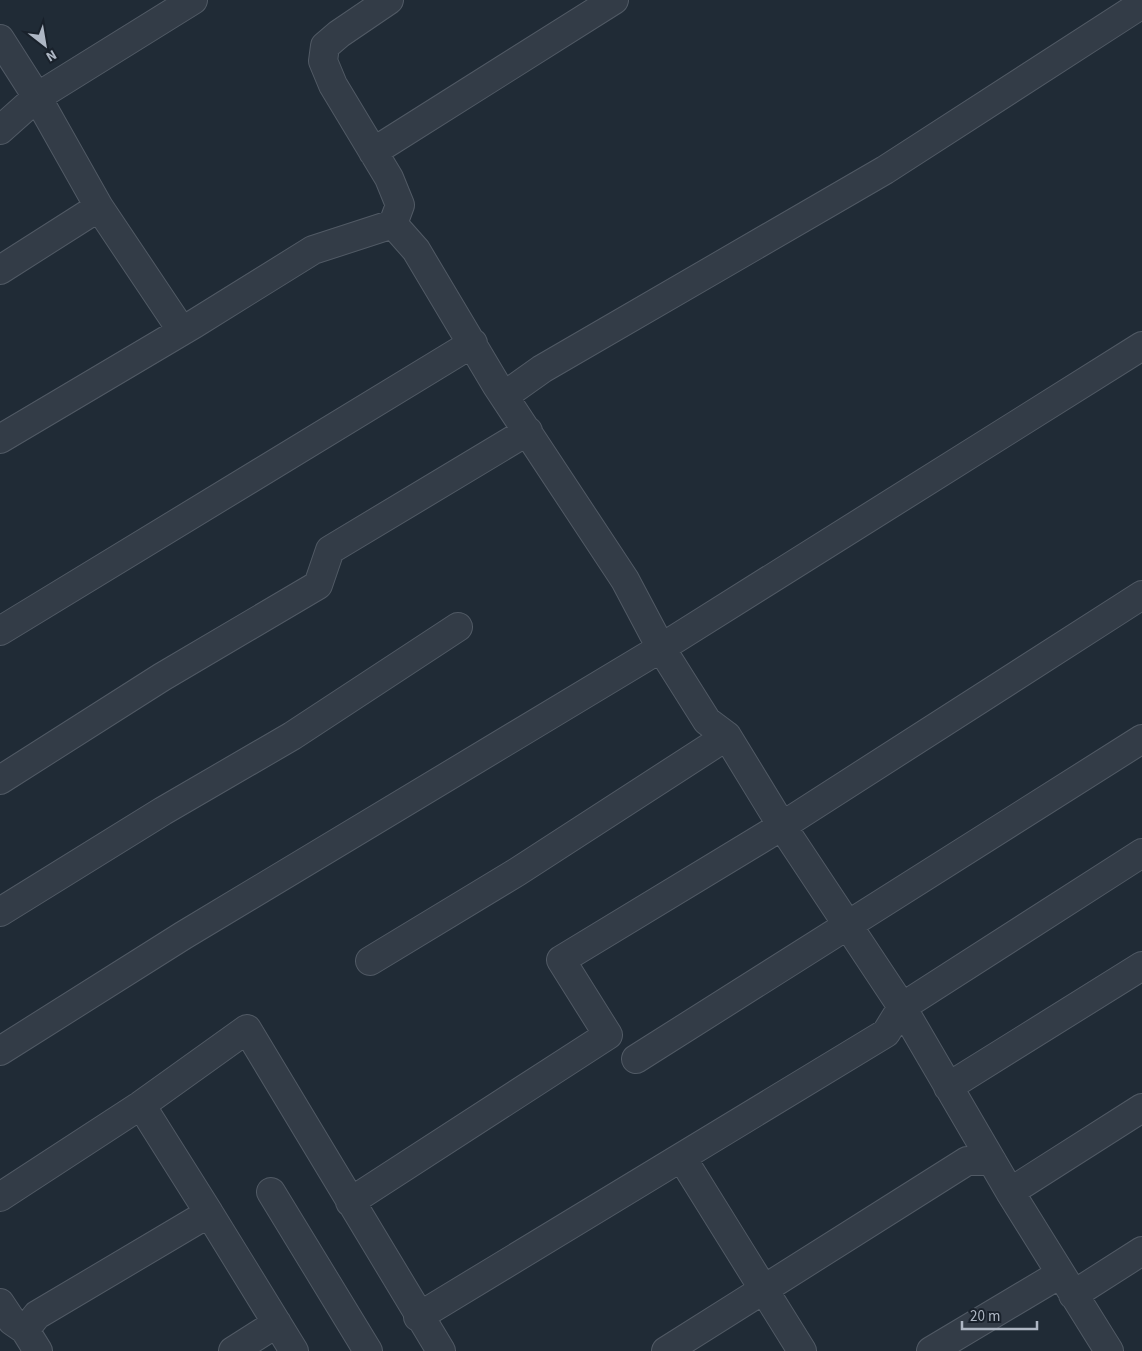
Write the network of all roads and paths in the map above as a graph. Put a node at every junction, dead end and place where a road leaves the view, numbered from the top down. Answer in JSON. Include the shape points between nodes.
{"nodes":[{"id":1,"x":193,"y":0,"type":"edge"},
{"id":2,"x":389,"y":0,"type":"edge"},
{"id":3,"x":614,"y":0,"type":"edge"},
{"id":4,"x":1142,"y":4,"type":"edge"},
{"id":5,"x":0,"y":39,"type":"edge"},
{"id":6,"x":37,"y":97,"type":"junction"},
{"id":7,"x":0,"y":130,"type":"edge"},
{"id":8,"x":374,"y":152,"type":"junction"},
{"id":9,"x":100,"y":207,"type":"junction"},
{"id":10,"x":393,"y":224,"type":"junction"},
{"id":11,"x":0,"y":270,"type":"edge"},
{"id":12,"x":182,"y":331,"type":"junction"},
{"id":13,"x":473,"y":343,"type":"junction"},
{"id":14,"x":1142,"y":346,"type":"edge"},
{"id":15,"x":504,"y":396,"type":"junction"},
{"id":16,"x":528,"y":431,"type":"junction"},
{"id":17,"x":0,"y":439,"type":"edge"},
{"id":18,"x":1142,"y":595,"type":"edge"},
{"id":19,"x":458,"y":627,"type":"dead end"},
{"id":20,"x":0,"y":631,"type":"edge"},
{"id":21,"x":661,"y":648,"type":"junction"},
{"id":22,"x":726,"y":736,"type":"junction"},
{"id":23,"x":1142,"y":740,"type":"edge"},
{"id":24,"x":0,"y":780,"type":"edge"},
{"id":25,"x":782,"y":826,"type":"junction"},
{"id":26,"x":1142,"y":853,"type":"edge"},
{"id":27,"x":0,"y":912,"type":"edge"},
{"id":28,"x":847,"y":926,"type":"junction"},
{"id":29,"x":370,"y":961,"type":"dead end"},
{"id":30,"x":1142,"y":966,"type":"edge"},
{"id":31,"x":902,"y":1007,"type":"junction"},
{"id":32,"x":0,"y":1051,"type":"edge"},
{"id":33,"x":636,"y":1059,"type":"dead end"},
{"id":34,"x":948,"y":1087,"type":"junction"},
{"id":35,"x":142,"y":1105,"type":"junction"},
{"id":36,"x":1142,"y":1108,"type":"edge"},
{"id":37,"x":682,"y":1158,"type":"junction"},
{"id":38,"x":992,"y":1161,"type":"junction"},
{"id":39,"x":271,"y":1192,"type":"dead end"},
{"id":40,"x":1010,"y":1192,"type":"junction"},
{"id":41,"x":0,"y":1197,"type":"edge"},
{"id":42,"x":350,"y":1202,"type":"junction"},
{"id":43,"x":209,"y":1213,"type":"junction"},
{"id":44,"x":1142,"y":1251,"type":"edge"},
{"id":45,"x":1066,"y":1284,"type":"junction"},
{"id":46,"x":765,"y":1290,"type":"junction"},
{"id":47,"x":1,"y":1306,"type":"edge"},
{"id":48,"x":418,"y":1317,"type":"junction"},
{"id":49,"x":277,"y":1323,"type":"junction"},
{"id":50,"x":31,"y":1340,"type":"edge"},
{"id":51,"x":233,"y":1351,"type":"edge"},
{"id":52,"x":294,"y":1351,"type":"edge"},
{"id":53,"x":368,"y":1351,"type":"edge"},
{"id":54,"x":441,"y":1351,"type":"edge"},
{"id":55,"x":666,"y":1351,"type":"edge"},
{"id":56,"x":802,"y":1351,"type":"edge"},
{"id":57,"x":932,"y":1351,"type":"edge"},
{"id":58,"x":1109,"y":1351,"type":"edge"}],
"edges":[{"from":1,"to":6,"type":"street"},
{"from":2,"to":8,"type":"street","via":[[325,46],[322,61]]},
{"from":3,"to":8,"type":"street"},
{"from":4,"to":15,"type":"street","via":[[884,170],[542,369]]},
{"from":5,"to":6,"type":"street"},
{"from":6,"to":7,"type":"street"},
{"from":6,"to":9,"type":"street"},
{"from":8,"to":10,"type":"street","via":[[400,205]]},
{"from":9,"to":11,"type":"street"},
{"from":9,"to":12,"type":"street"},
{"from":10,"to":12,"type":"street","via":[[313,250]]},
{"from":10,"to":13,"type":"street","via":[[416,250]]},
{"from":12,"to":17,"type":"street"},
{"from":13,"to":15,"type":"street"},
{"from":13,"to":20,"type":"street"},
{"from":14,"to":21,"type":"street"},
{"from":15,"to":16,"type":"street"},
{"from":16,"to":21,"type":"street","via":[[626,580]]},
{"from":16,"to":24,"type":"street","via":[[330,550],[318,585],[162,677]]},
{"from":18,"to":25,"type":"street"},
{"from":19,"to":27,"type":"street","via":[[292,736]]},
{"from":21,"to":22,"type":"street","via":[[707,721]]},
{"from":21,"to":32,"type":"street","via":[[184,935]]},
{"from":22,"to":25,"type":"street"},
{"from":22,"to":29,"type":"street","via":[[517,872]]},
{"from":23,"to":28,"type":"street"},
{"from":25,"to":28,"type":"street"},
{"from":25,"to":42,"type":"street","via":[[561,960],[608,1035]]},
{"from":26,"to":31,"type":"street"},
{"from":28,"to":31,"type":"street"},
{"from":28,"to":33,"type":"street"},
{"from":30,"to":34,"type":"street"},
{"from":31,"to":34,"type":"street"},
{"from":31,"to":37,"type":"street","via":[[886,1033]]},
{"from":34,"to":38,"type":"street"},
{"from":35,"to":41,"type":"street"},
{"from":35,"to":42,"type":"street","via":[[247,1029]]},
{"from":35,"to":43,"type":"street"},
{"from":36,"to":40,"type":"street"},
{"from":37,"to":46,"type":"street"},
{"from":37,"to":48,"type":"street"},
{"from":38,"to":40,"type":"street"},
{"from":38,"to":46,"type":"street","via":[[967,1162]]},
{"from":39,"to":53,"type":"street"},
{"from":40,"to":45,"type":"street"},
{"from":42,"to":48,"type":"street"},
{"from":43,"to":49,"type":"street"},
{"from":43,"to":50,"type":"street","via":[[37,1315]]},
{"from":44,"to":45,"type":"street"},
{"from":45,"to":57,"type":"street"},
{"from":45,"to":58,"type":"street"},
{"from":46,"to":55,"type":"street"},
{"from":46,"to":56,"type":"street"},
{"from":47,"to":50,"type":"street"},
{"from":48,"to":54,"type":"street"},
{"from":49,"to":51,"type":"street"},
{"from":49,"to":52,"type":"street"}]}
